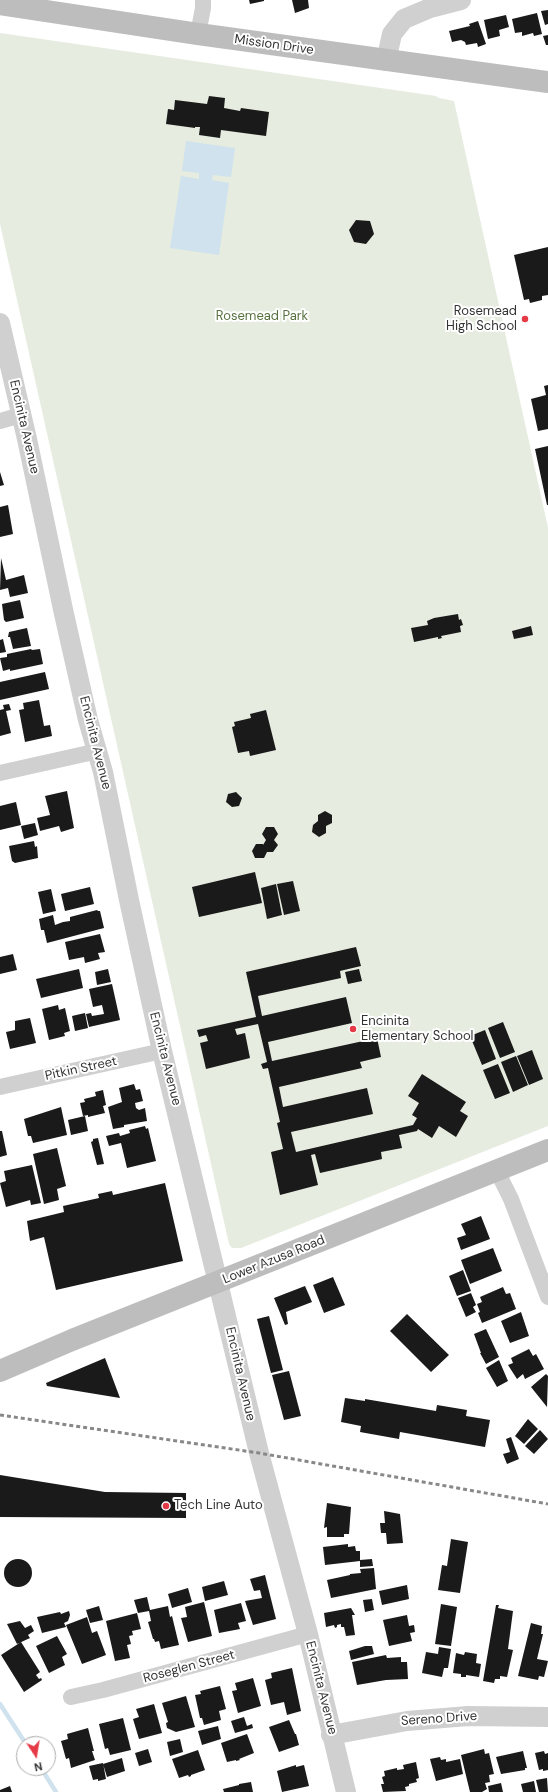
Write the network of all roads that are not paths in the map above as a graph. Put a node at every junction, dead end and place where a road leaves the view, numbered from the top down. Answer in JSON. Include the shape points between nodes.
{"nodes":[{"id":1,"x":203,"y":0,"type":"edge"},
{"id":2,"x":461,"y":0,"type":"edge"},
{"id":3,"x":0,"y":4,"type":"edge"},
{"id":4,"x":198,"y":34,"type":"junction"},
{"id":5,"x":386,"y":60,"type":"junction"},
{"id":6,"x":548,"y":82,"type":"edge"},
{"id":7,"x":0,"y":323,"type":"edge"},
{"id":8,"x":21,"y":415,"type":"junction"},
{"id":9,"x":0,"y":421,"type":"edge"},
{"id":10,"x":98,"y":751,"type":"junction"},
{"id":11,"x":0,"y":774,"type":"edge"},
{"id":12,"x":162,"y":1051,"type":"junction"},
{"id":13,"x":0,"y":1087,"type":"edge"},
{"id":14,"x":548,"y":1150,"type":"edge"},
{"id":15,"x":497,"y":1171,"type":"junction"},
{"id":16,"x":219,"y":1283,"type":"junction"},
{"id":17,"x":548,"y":1297,"type":"edge"},
{"id":18,"x":0,"y":1371,"type":"edge"},
{"id":19,"x":308,"y":1634,"type":"junction"},
{"id":20,"x":71,"y":1697,"type":"dead end"},
{"id":21,"x":548,"y":1717,"type":"edge"},
{"id":22,"x":331,"y":1735,"type":"junction"},
{"id":23,"x":346,"y":1792,"type":"edge"}],
"edges":[{"from":1,"to":4,"type":"street"},
{"from":2,"to":5,"type":"street","via":[[430,8],[404,19],[392,34]]},
{"from":3,"to":4,"type":"main road","name":"Mission Drive"},
{"from":4,"to":5,"type":"main road","name":"Mission Drive"},
{"from":5,"to":6,"type":"main road","name":"Mission Drive"},
{"from":7,"to":8,"type":"street","name":"Encinita Avenue"},
{"from":8,"to":9,"type":"street"},
{"from":8,"to":10,"type":"street","name":"Encinita Avenue","via":[[88,720]]},
{"from":10,"to":11,"type":"street"},
{"from":10,"to":12,"type":"street","name":"Encinita Avenue"},
{"from":12,"to":13,"type":"street","name":"Pitkin Street"},
{"from":12,"to":16,"type":"street","name":"Encinita Avenue"},
{"from":14,"to":15,"type":"main road","name":"Lower Azusa Road"},
{"from":15,"to":16,"type":"main road","name":"Lower Azusa Road"},
{"from":15,"to":17,"type":"street","via":[[511,1200]]},
{"from":16,"to":18,"type":"main road","name":"Lower Azusa Road"},
{"from":16,"to":19,"type":"street","name":"Encinita Avenue","via":[[259,1454]]},
{"from":19,"to":20,"type":"street","name":"Roseglen Street"},
{"from":19,"to":22,"type":"street","name":"Encinita Avenue"},
{"from":21,"to":22,"type":"street","name":"Sereno Drive","via":[[468,1716],[407,1720]]},
{"from":22,"to":23,"type":"street","name":"Encinita Avenue"}]}
